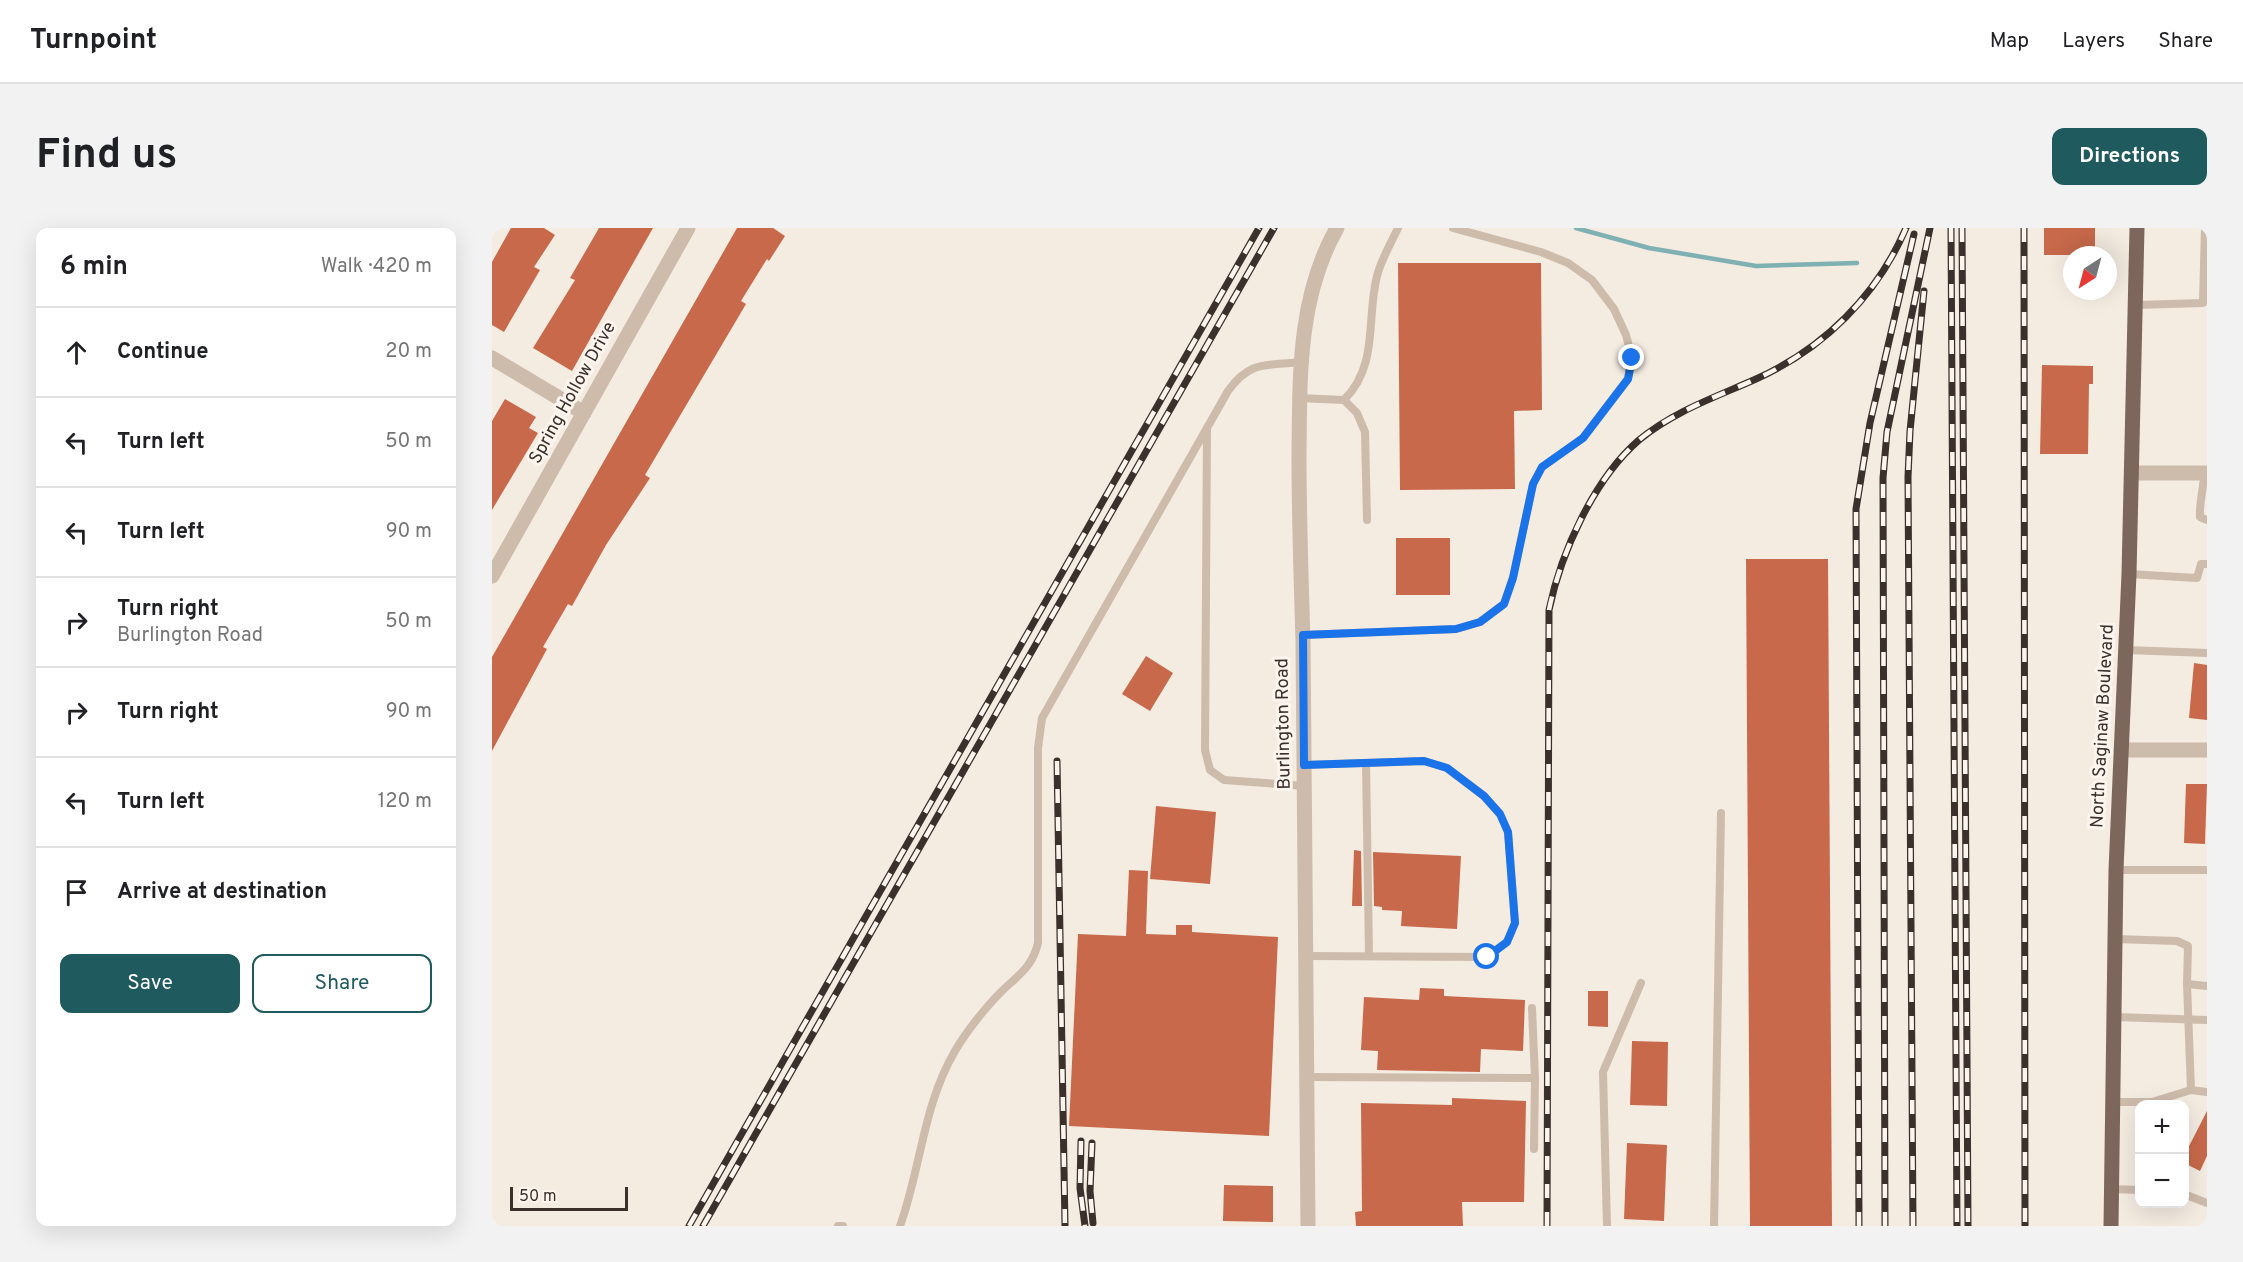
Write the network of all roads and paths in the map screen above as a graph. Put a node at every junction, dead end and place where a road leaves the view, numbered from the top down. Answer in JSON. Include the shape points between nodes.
{"nodes":[{"id":1,"x":688,"y":228,"type":"edge"},
{"id":2,"x":1337,"y":228,"type":"edge"},
{"id":3,"x":1398,"y":228,"type":"edge"},
{"id":4,"x":1453,"y":228,"type":"edge"},
{"id":5,"x":2137,"y":228,"type":"edge"},
{"id":6,"x":2205,"y":228,"type":"edge"},
{"id":7,"x":2205,"y":303,"type":"edge"},
{"id":8,"x":2136,"y":305,"type":"junction"},
{"id":9,"x":492,"y":358,"type":"edge"},
{"id":10,"x":1301,"y":362,"type":"junction"},
{"id":11,"x":1299,"y":398,"type":"junction"},
{"id":12,"x":1344,"y":400,"type":"junction"},
{"id":13,"x":584,"y":413,"type":"junction"},
{"id":14,"x":1207,"y":428,"type":"junction"},
{"id":15,"x":2132,"y":473,"type":"junction"},
{"id":16,"x":2205,"y":473,"type":"edge"},
{"id":17,"x":1367,"y":519,"type":"dead end"},
{"id":18,"x":2207,"y":520,"type":"edge"},
{"id":19,"x":2207,"y":564,"type":"edge"},
{"id":20,"x":2129,"y":574,"type":"junction"},
{"id":21,"x":492,"y":576,"type":"edge"},
{"id":22,"x":1303,"y":635,"type":"junction"},
{"id":23,"x":2127,"y":650,"type":"junction"},
{"id":24,"x":2207,"y":652,"type":"edge"},
{"id":25,"x":2122,"y":750,"type":"junction"},
{"id":26,"x":2207,"y":750,"type":"edge"},
{"id":27,"x":1366,"y":763,"type":"junction"},
{"id":28,"x":1304,"y":765,"type":"junction"},
{"id":29,"x":1305,"y":786,"type":"junction"},
{"id":30,"x":1721,"y":813,"type":"dead end"},
{"id":31,"x":2116,"y":870,"type":"junction"},
{"id":32,"x":2207,"y":870,"type":"edge"},
{"id":33,"x":2115,"y":939,"type":"junction"},
{"id":34,"x":1306,"y":956,"type":"junction"},
{"id":35,"x":1370,"y":956,"type":"junction"},
{"id":36,"x":1641,"y":983,"type":"dead end"},
{"id":37,"x":2187,"y":984,"type":"junction"},
{"id":38,"x":2207,"y":986,"type":"edge"},
{"id":39,"x":1532,"y":1008,"type":"dead end"},
{"id":40,"x":2115,"y":1017,"type":"junction"},
{"id":41,"x":2190,"y":1018,"type":"junction"},
{"id":42,"x":2207,"y":1020,"type":"edge"},
{"id":43,"x":1307,"y":1077,"type":"junction"},
{"id":44,"x":1535,"y":1078,"type":"junction"},
{"id":45,"x":2191,"y":1089,"type":"junction"},
{"id":46,"x":2207,"y":1092,"type":"edge"},
{"id":47,"x":2114,"y":1102,"type":"junction"},
{"id":48,"x":1534,"y":1149,"type":"dead end"},
{"id":49,"x":2111,"y":1189,"type":"junction"},
{"id":50,"x":2135,"y":1190,"type":"edge"},
{"id":51,"x":2189,"y":1196,"type":"edge"},
{"id":52,"x":2207,"y":1203,"type":"edge"},
{"id":53,"x":900,"y":1226,"type":"edge"},
{"id":54,"x":1308,"y":1226,"type":"edge"},
{"id":55,"x":1607,"y":1226,"type":"edge"},
{"id":56,"x":1714,"y":1226,"type":"edge"},
{"id":57,"x":2111,"y":1226,"type":"edge"}],
"edges":[{"from":1,"to":13,"type":"street","name":"Spring Hollow Drive"},
{"from":2,"to":10,"type":"street","name":"Burlington Road","via":[[1309,295]]},
{"from":3,"to":12,"type":"lane","via":[[1377,275],[1367,364]]},
{"from":4,"to":22,"type":"lane","via":[[1541,252],[1569,263],[1592,280],[1614,309],[1626,335],[1632,358],[1628,379],[1583,438],[1542,467],[1533,484],[1504,604],[1480,622],[1456,629]]},
{"from":5,"to":8,"type":"main road","name":"North Saginaw Boulevard"},
{"from":6,"to":7,"type":"lane"},
{"from":7,"to":8,"type":"lane"},
{"from":8,"to":15,"type":"main road","name":"North Saginaw Boulevard"},
{"from":9,"to":13,"type":"street"},
{"from":10,"to":11,"type":"street","name":"Burlington Road"},
{"from":10,"to":14,"type":"lane","via":[[1249,369],[1240,374]]},
{"from":11,"to":12,"type":"lane"},
{"from":11,"to":22,"type":"street","name":"Burlington Road"},
{"from":12,"to":17,"type":"lane","via":[[1357,413],[1365,432]]},
{"from":13,"to":21,"type":"street","name":"Spring Hollow Drive"},
{"from":14,"to":29,"type":"lane","via":[[1205,750],[1210,770],[1224,780]]},
{"from":14,"to":53,"type":"lane","via":[[1042,718],[1038,748],[1036,951],[1023,974],[1000,993],[956,1050],[932,1100]]},
{"from":15,"to":16,"type":"street"},
{"from":15,"to":20,"type":"main road","name":"North Saginaw Boulevard"},
{"from":16,"to":18,"type":"lane","via":[[2200,517]]},
{"from":19,"to":20,"type":"lane","via":[[2201,564],[2197,578]]},
{"from":20,"to":23,"type":"main road","name":"North Saginaw Boulevard"},
{"from":22,"to":28,"type":"street","name":"Burlington Road"},
{"from":23,"to":24,"type":"lane"},
{"from":23,"to":25,"type":"main road","name":"North Saginaw Boulevard"},
{"from":25,"to":26,"type":"street"},
{"from":25,"to":31,"type":"main road","name":"North Saginaw Boulevard"},
{"from":27,"to":28,"type":"lane"},
{"from":27,"to":35,"type":"lane"},
{"from":27,"to":35,"type":"lane","via":[[1424,761],[1447,768],[1484,796],[1500,814],[1508,832],[1515,923],[1507,942],[1487,957]]},
{"from":28,"to":29,"type":"street","name":"Burlington Road"},
{"from":29,"to":34,"type":"street","name":"Burlington Road"},
{"from":30,"to":56,"type":"lane"},
{"from":31,"to":32,"type":"lane"},
{"from":31,"to":33,"type":"main road","name":"North Saginaw Boulevard"},
{"from":33,"to":37,"type":"lane","via":[[2178,941],[2188,946]]},
{"from":33,"to":40,"type":"main road","name":"North Saginaw Boulevard"},
{"from":34,"to":35,"type":"lane"},
{"from":34,"to":43,"type":"street","name":"Burlington Road"},
{"from":36,"to":55,"type":"lane","via":[[1603,1072]]},
{"from":37,"to":38,"type":"lane"},
{"from":37,"to":41,"type":"lane"},
{"from":39,"to":44,"type":"lane"},
{"from":40,"to":41,"type":"lane","via":[[2177,1021]]},
{"from":40,"to":47,"type":"main road","name":"North Saginaw Boulevard"},
{"from":41,"to":42,"type":"lane"},
{"from":41,"to":45,"type":"lane"},
{"from":43,"to":44,"type":"lane"},
{"from":43,"to":54,"type":"street","name":"Burlington Road"},
{"from":44,"to":48,"type":"lane"},
{"from":45,"to":46,"type":"lane"},
{"from":45,"to":47,"type":"lane","via":[[2152,1102]]},
{"from":47,"to":49,"type":"main road","name":"North Saginaw Boulevard"},
{"from":49,"to":50,"type":"lane"},
{"from":49,"to":57,"type":"main road","name":"North Saginaw Boulevard"},
{"from":51,"to":52,"type":"lane"}]}
